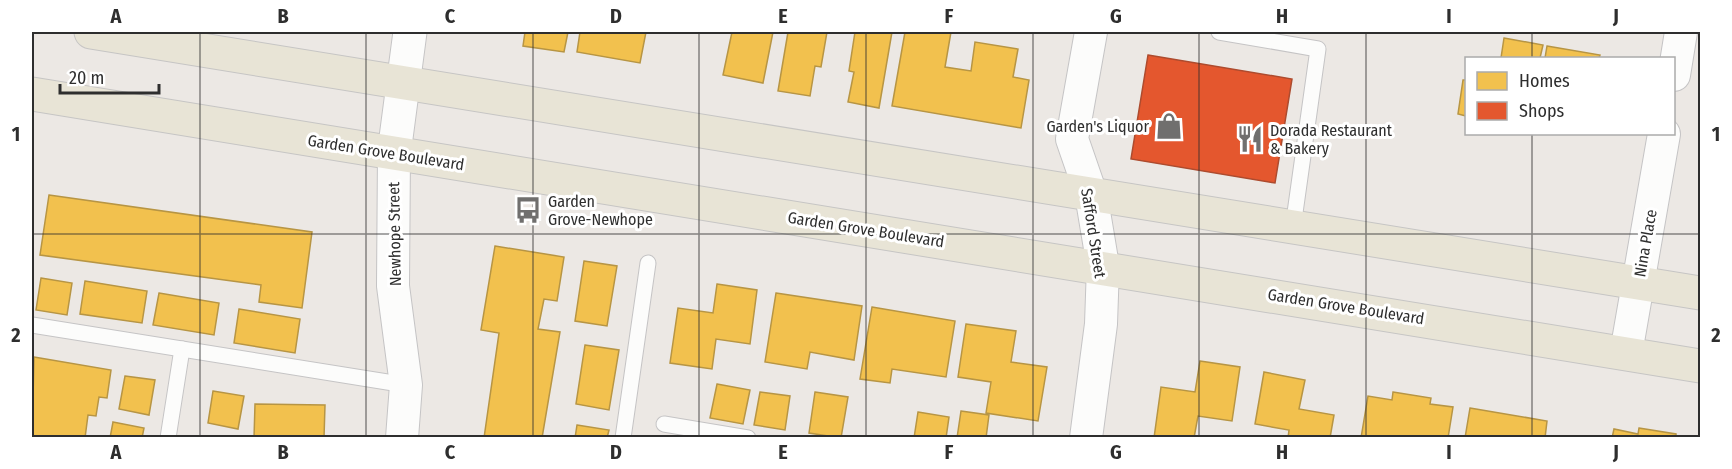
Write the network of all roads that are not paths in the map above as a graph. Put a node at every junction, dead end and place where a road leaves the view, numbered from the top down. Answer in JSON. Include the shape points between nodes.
{"nodes":[{"id":1,"x":91,"y":32,"type":"edge"},
{"id":2,"x":410,"y":32,"type":"edge"},
{"id":3,"x":1091,"y":32,"type":"edge"},
{"id":4,"x":1219,"y":32,"type":"edge"},
{"id":5,"x":1681,"y":32,"type":"edge"},
{"id":6,"x":1296,"y":38,"type":"edge"},
{"id":7,"x":1675,"y":69,"type":"edge"},
{"id":8,"x":402,"y":82,"type":"junction"},
{"id":9,"x":32,"y":94,"type":"edge"},
{"id":10,"x":1664,"y":135,"type":"edge"},
{"id":11,"x":394,"y":153,"type":"junction"},
{"id":12,"x":1091,"y":194,"type":"junction"},
{"id":13,"x":1293,"y":227,"type":"junction"},
{"id":14,"x":648,"y":263,"type":"dead end"},
{"id":15,"x":1103,"y":266,"type":"junction"},
{"id":16,"x":1639,"y":282,"type":"junction"},
{"id":17,"x":1701,"y":293,"type":"edge"},
{"id":18,"x":32,"y":325,"type":"edge"},
{"id":19,"x":182,"y":349,"type":"junction"},
{"id":20,"x":1626,"y":353,"type":"junction"},
{"id":21,"x":1701,"y":366,"type":"edge"},
{"id":22,"x":406,"y":384,"type":"junction"},
{"id":23,"x":664,"y":424,"type":"dead end"},
{"id":24,"x":168,"y":438,"type":"edge"},
{"id":25,"x":402,"y":438,"type":"edge"},
{"id":26,"x":623,"y":438,"type":"edge"},
{"id":27,"x":748,"y":438,"type":"edge"},
{"id":28,"x":1086,"y":438,"type":"edge"}],
"edges":[{"from":1,"to":8,"type":"main road"},
{"from":2,"to":8,"type":"street","name":"Newhope Street"},
{"from":3,"to":12,"type":"street","name":"Safford Street","via":[[1072,139]]},
{"from":4,"to":6,"type":"lane"},
{"from":5,"to":7,"type":"street"},
{"from":6,"to":13,"type":"lane","via":[[1318,49]]},
{"from":8,"to":11,"type":"street","name":"Newhope Street"},
{"from":8,"to":12,"type":"main road"},
{"from":9,"to":11,"type":"main road","name":"Garden Grove Boulevard"},
{"from":10,"to":16,"type":"street","name":"Nina Place"},
{"from":11,"to":15,"type":"main road","name":"Garden Grove Boulevard"},
{"from":11,"to":22,"type":"street","name":"Newhope Street","via":[[393,286]]},
{"from":12,"to":13,"type":"main road"},
{"from":12,"to":15,"type":"street","name":"Safford Street"},
{"from":13,"to":16,"type":"main road"},
{"from":14,"to":26,"type":"lane"},
{"from":15,"to":20,"type":"main road","name":"Garden Grove Boulevard"},
{"from":15,"to":28,"type":"street","name":"Safford Street","via":[[1101,324]]},
{"from":16,"to":17,"type":"main road"},
{"from":16,"to":20,"type":"street","name":"Nina Place"},
{"from":18,"to":19,"type":"lane"},
{"from":19,"to":22,"type":"lane"},
{"from":19,"to":24,"type":"lane"},
{"from":20,"to":21,"type":"main road","name":"Garden Grove Boulevard"},
{"from":22,"to":25,"type":"street","name":"Newhope Street"},
{"from":23,"to":27,"type":"lane"}]}
